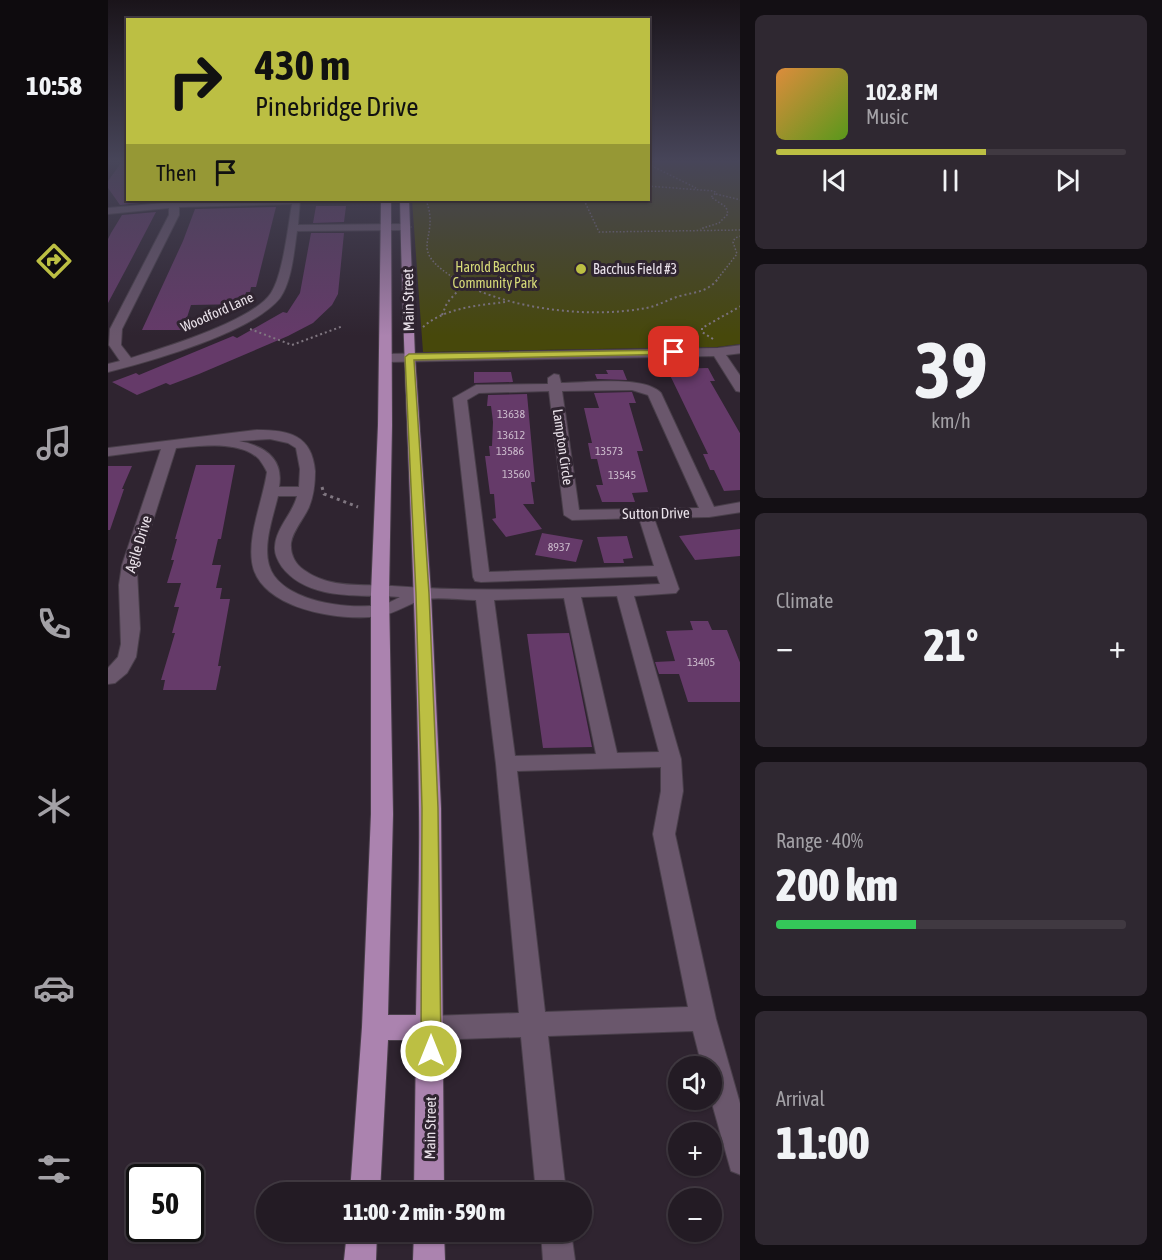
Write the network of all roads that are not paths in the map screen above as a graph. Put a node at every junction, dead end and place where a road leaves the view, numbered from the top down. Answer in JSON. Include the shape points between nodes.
{"nodes":[{"id":1,"x":172,"y":219,"type":"edge"},
{"id":2,"x":293,"y":219,"type":"edge"},
{"id":3,"x":386,"y":219,"type":"edge"},
{"id":4,"x":406,"y":219,"type":"edge"},
{"id":5,"x":386,"y":224,"type":"junction"},
{"id":6,"x":406,"y":224,"type":"junction"},
{"id":7,"x":292,"y":225,"type":"junction"},
{"id":8,"x":738,"y":349,"type":"edge"},
{"id":9,"x":718,"y":352,"type":"junction"},
{"id":10,"x":386,"y":357,"type":"junction"},
{"id":11,"x":409,"y":357,"type":"junction"},
{"id":12,"x":128,"y":363,"type":"junction"},
{"id":13,"x":108,"y":368,"type":"edge"},
{"id":14,"x":554,"y":382,"type":"junction"},
{"id":15,"x":740,"y":386,"type":"edge"},
{"id":16,"x":209,"y":442,"type":"junction"},
{"id":17,"x":170,"y":443,"type":"junction"},
{"id":18,"x":108,"y":452,"type":"edge"},
{"id":19,"x":305,"y":491,"type":"junction"},
{"id":20,"x":271,"y":492,"type":"junction"},
{"id":21,"x":740,"y":507,"type":"edge"},
{"id":22,"x":709,"y":512,"type":"junction"},
{"id":23,"x":645,"y":513,"type":"junction"},
{"id":24,"x":572,"y":515,"type":"joint"},
{"id":25,"x":664,"y":571,"type":"junction"},
{"id":26,"x":624,"y":591,"type":"junction"},
{"id":27,"x":571,"y":592,"type":"junction"},
{"id":28,"x":484,"y":593,"type":"junction"},
{"id":29,"x":422,"y":594,"type":"junction"},
{"id":30,"x":381,"y":601,"type":"junction"},
{"id":31,"x":109,"y":678,"type":"edge"},
{"id":32,"x":671,"y":759,"type":"junction"},
{"id":33,"x":608,"y":760,"type":"junction"},
{"id":34,"x":506,"y":764,"type":"junction"},
{"id":35,"x":703,"y":1019,"type":"junction"},
{"id":36,"x":534,"y":1025,"type":"junction"},
{"id":37,"x":375,"y":1028,"type":"junction"},
{"id":38,"x":431,"y":1028,"type":"junction"},
{"id":39,"x":740,"y":1157,"type":"edge"},
{"id":40,"x":366,"y":1182,"type":"edge"},
{"id":41,"x":429,"y":1182,"type":"edge"},
{"id":42,"x":550,"y":1182,"type":"edge"},
{"id":43,"x":361,"y":1242,"type":"edge"},
{"id":44,"x":429,"y":1242,"type":"edge"},
{"id":45,"x":557,"y":1242,"type":"edge"},
{"id":46,"x":360,"y":1260,"type":"edge"},
{"id":47,"x":429,"y":1260,"type":"edge"},
{"id":48,"x":559,"y":1260,"type":"edge"}],
"edges":[{"from":1,"to":12,"type":"street","via":[[116,329],[115,345]]},
{"from":2,"to":7,"type":"street","name":"Woodford Lane"},
{"from":3,"to":5,"type":"main road","name":"Main Street"},
{"from":4,"to":6,"type":"main road","name":"Main Street"},
{"from":5,"to":6,"type":"street"},
{"from":5,"to":7,"type":"street"},
{"from":5,"to":10,"type":"main road","name":"Main Street"},
{"from":6,"to":11,"type":"main road","name":"Main Street"},
{"from":7,"to":12,"type":"street","name":"Woodford Lane","via":[[275,296],[255,314]]},
{"from":8,"to":9,"type":"street"},
{"from":9,"to":11,"type":"street"},
{"from":9,"to":15,"type":"street"},
{"from":10,"to":11,"type":"street"},
{"from":10,"to":30,"type":"main road","name":"Main Street"},
{"from":11,"to":29,"type":"main road","name":"Main Street"},
{"from":12,"to":13,"type":"street","name":"Woodford Lane"},
{"from":14,"to":22,"type":"street","via":[[632,386],[654,393]]},
{"from":14,"to":24,"type":"street","name":"Lampton Circle"},
{"from":14,"to":25,"type":"street","via":[[476,388],[460,398],[481,577]]},
{"from":16,"to":17,"type":"street"},
{"from":16,"to":19,"type":"street","via":[[253,436],[279,436],[296,441],[304,451],[308,474]]},
{"from":16,"to":20,"type":"street","via":[[244,446],[266,457],[274,472]]},
{"from":17,"to":18,"type":"street"},
{"from":17,"to":31,"type":"street","name":"Agile Drive","via":[[129,571],[131,621],[127,654],[121,669]]},
{"from":19,"to":20,"type":"street"},
{"from":19,"to":30,"type":"street","via":[[300,510],[283,539],[288,564],[307,580]]},
{"from":20,"to":30,"type":"street","via":[[260,559],[268,580],[289,596],[315,606],[345,611]]},
{"from":21,"to":22,"type":"street","name":"Sutton Drive"},
{"from":22,"to":23,"type":"street","name":"Sutton Drive"},
{"from":23,"to":24,"type":"street","name":"Sutton Drive"},
{"from":23,"to":25,"type":"street"},
{"from":25,"to":26,"type":"street","via":[[670,590]]},
{"from":26,"to":27,"type":"street"},
{"from":26,"to":32,"type":"street"},
{"from":27,"to":28,"type":"street"},
{"from":27,"to":33,"type":"street"},
{"from":28,"to":29,"type":"street"},
{"from":28,"to":34,"type":"street"},
{"from":29,"to":30,"type":"street"},
{"from":29,"to":38,"type":"main road","name":"Main Street","via":[[430,808]]},
{"from":30,"to":37,"type":"main road","name":"Main Street","via":[[382,814]]},
{"from":32,"to":33,"type":"street"},
{"from":32,"to":35,"type":"street","via":[[672,791],[664,834]]},
{"from":33,"to":34,"type":"street"},
{"from":34,"to":36,"type":"street"},
{"from":35,"to":36,"type":"street"},
{"from":35,"to":39,"type":"street"},
{"from":36,"to":38,"type":"street"},
{"from":36,"to":42,"type":"street"},
{"from":37,"to":38,"type":"main road"},
{"from":37,"to":40,"type":"main road","name":"Main Street"},
{"from":38,"to":41,"type":"main road","name":"Main Street"},
{"from":43,"to":46,"type":"main road"},
{"from":44,"to":47,"type":"main road"},
{"from":45,"to":48,"type":"street"}]}
